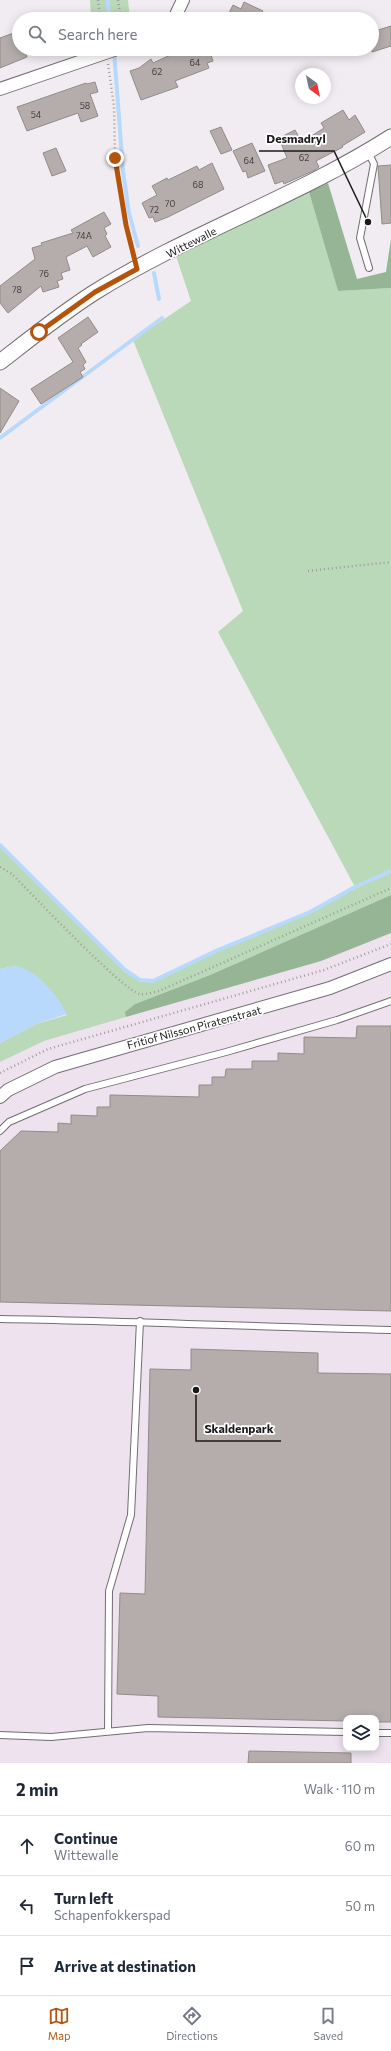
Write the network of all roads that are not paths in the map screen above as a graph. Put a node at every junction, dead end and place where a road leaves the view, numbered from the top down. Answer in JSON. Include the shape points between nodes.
{"nodes":[{"id":1,"x":183,"y":0,"type":"edge"},
{"id":2,"x":177,"y":12,"type":"edge"},
{"id":3,"x":96,"y":56,"type":"edge"},
{"id":4,"x":0,"y":89,"type":"edge"},
{"id":5,"x":391,"y":137,"type":"edge"},
{"id":6,"x":367,"y":151,"type":"junction"},
{"id":7,"x":369,"y":268,"type":"dead end"},
{"id":8,"x":0,"y":362,"type":"edge"},
{"id":9,"x":391,"y":964,"type":"edge"},
{"id":10,"x":391,"y":1001,"type":"edge"},
{"id":11,"x":0,"y":1097,"type":"edge"},
{"id":12,"x":0,"y":1131,"type":"edge"},
{"id":13,"x":0,"y":1319,"type":"edge"},
{"id":14,"x":140,"y":1321,"type":"junction"},
{"id":15,"x":391,"y":1330,"type":"edge"},
{"id":16,"x":108,"y":1731,"type":"junction"},
{"id":17,"x":343,"y":1732,"type":"edge"},
{"id":18,"x":379,"y":1733,"type":"edge"},
{"id":19,"x":391,"y":1733,"type":"edge"},
{"id":20,"x":0,"y":1735,"type":"edge"}],
"edges":[{"from":1,"to":2,"type":"street"},
{"from":3,"to":4,"type":"street"},
{"from":5,"to":6,"type":"street","name":"Wittewalle"},
{"from":6,"to":7,"type":"lane","via":[[374,164],[360,238]]},
{"from":6,"to":8,"type":"street","name":"Wittewalle","via":[[95,292]]},
{"from":9,"to":11,"type":"street","name":"Fritiof Nilsson Piratenstraat","via":[[330,988],[55,1067],[8,1090]]},
{"from":10,"to":12,"type":"lane","via":[[329,1022],[85,1089],[9,1122]]},
{"from":13,"to":14,"type":"lane"},
{"from":14,"to":15,"type":"lane"},
{"from":14,"to":16,"type":"lane","via":[[131,1515],[109,1591]]},
{"from":16,"to":17,"type":"lane","via":[[148,1728]]},
{"from":16,"to":20,"type":"lane","via":[[51,1737]]},
{"from":18,"to":19,"type":"lane"}]}
